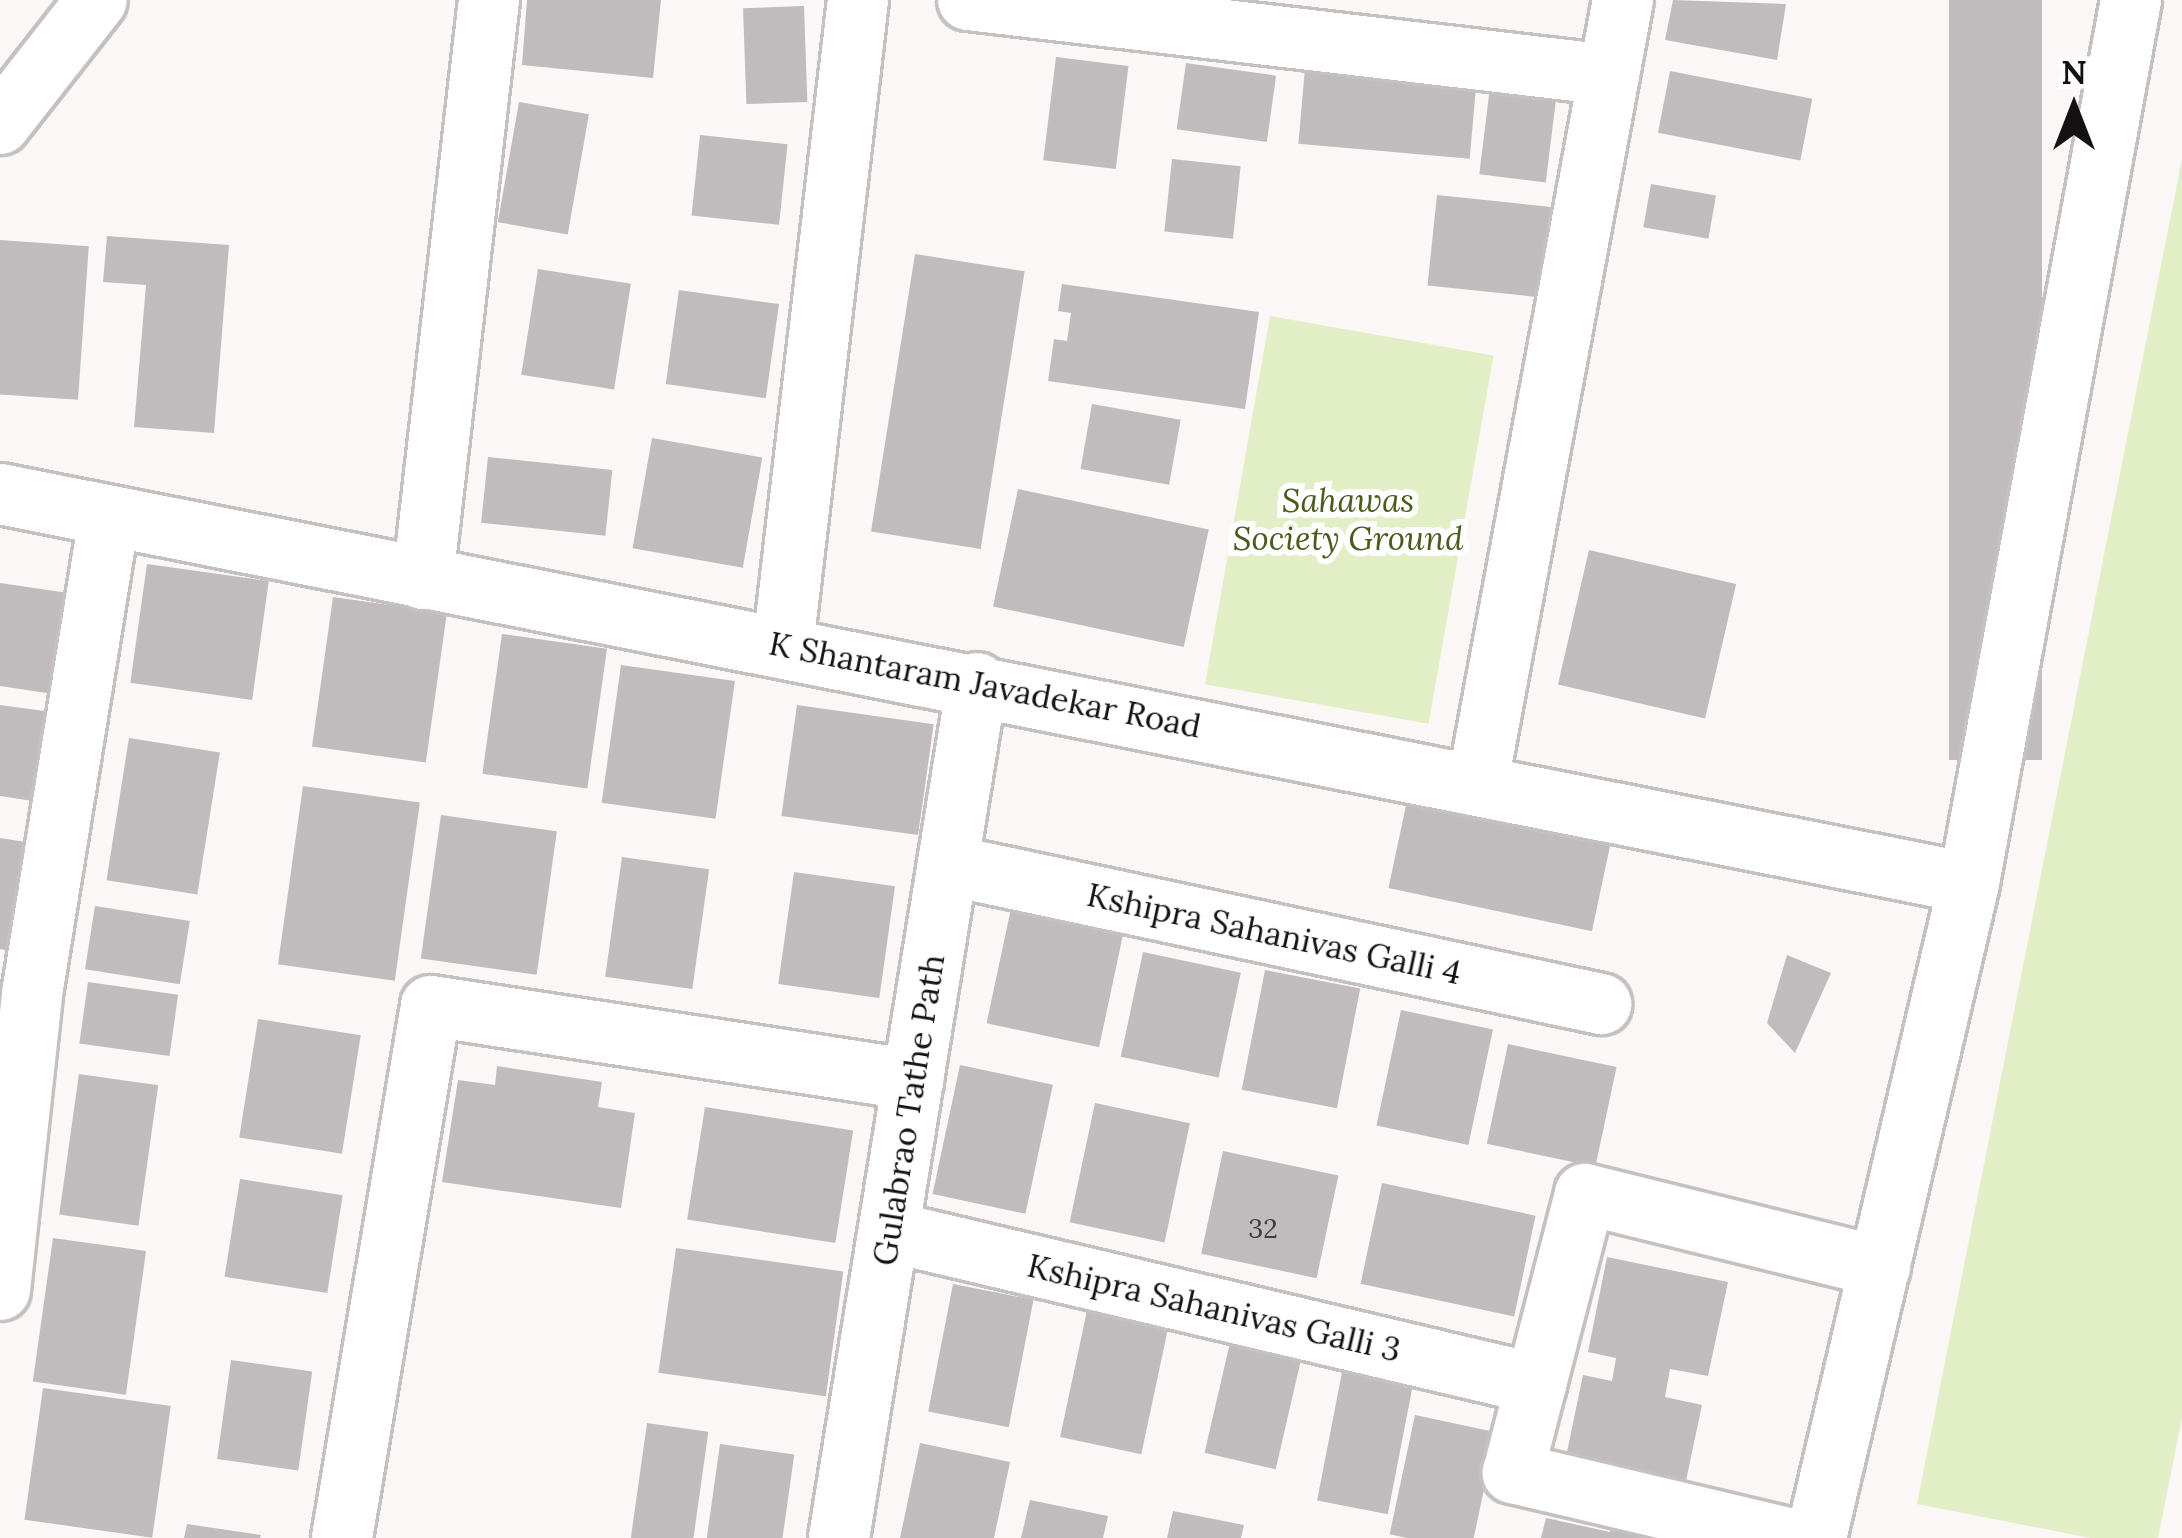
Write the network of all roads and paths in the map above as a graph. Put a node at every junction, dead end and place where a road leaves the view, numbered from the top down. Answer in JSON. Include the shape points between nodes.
{"nodes":[{"id":1,"x":98,"y":0,"type":"edge"},
{"id":2,"x":489,"y":0,"type":"edge"},
{"id":3,"x":857,"y":0,"type":"edge"},
{"id":4,"x":968,"y":0,"type":"edge"},
{"id":5,"x":1623,"y":0,"type":"edge"},
{"id":6,"x":2131,"y":0,"type":"edge"},
{"id":7,"x":1609,"y":75,"type":"junction"},
{"id":8,"x":0,"y":124,"type":"edge"},
{"id":9,"x":0,"y":494,"type":"edge"},
{"id":10,"x":109,"y":520,"type":"junction"},
{"id":11,"x":424,"y":579,"type":"junction"},
{"id":12,"x":783,"y":646,"type":"junction"},
{"id":13,"x":977,"y":683,"type":"junction"},
{"id":14,"x":1478,"y":782,"type":"junction"},
{"id":15,"x":948,"y":865,"type":"junction"},
{"id":16,"x":1970,"y":883,"type":"junction"},
{"id":17,"x":16,"y":997,"type":"edge"},
{"id":18,"x":1601,"y":1004,"type":"dead end"},
{"id":19,"x":913,"y":1080,"type":"junction"},
{"id":20,"x":891,"y":1232,"type":"junction"},
{"id":21,"x":1880,"y":1267,"type":"junction"},
{"id":22,"x":0,"y":1290,"type":"edge"},
{"id":23,"x":1536,"y":1384,"type":"junction"},
{"id":24,"x":342,"y":1538,"type":"edge"},
{"id":25,"x":839,"y":1538,"type":"edge"},
{"id":26,"x":1788,"y":1538,"type":"edge"},
{"id":27,"x":1816,"y":1538,"type":"edge"}],
"edges":[{"from":1,"to":8,"type":"street"},
{"from":2,"to":11,"type":"street"},
{"from":3,"to":12,"type":"street"},
{"from":4,"to":7,"type":"street"},
{"from":5,"to":7,"type":"street"},
{"from":6,"to":16,"type":"street"},
{"from":7,"to":14,"type":"street"},
{"from":9,"to":10,"type":"street","name":"K Shantaram Javadekar Road"},
{"from":10,"to":11,"type":"street","name":"K Shantaram Javadekar Road"},
{"from":10,"to":17,"type":"street"},
{"from":11,"to":12,"type":"street","name":"K Shantaram Javadekar Road"},
{"from":12,"to":13,"type":"street","name":"K Shantaram Javadekar Road"},
{"from":13,"to":14,"type":"street","name":"K Shantaram Javadekar Road"},
{"from":13,"to":15,"type":"street","name":"Gulabrao Tathe Path"},
{"from":14,"to":16,"type":"street","name":"K Shantaram Javadekar Road"},
{"from":15,"to":18,"type":"street","name":"Kshipra Sahanivas Galli 4"},
{"from":15,"to":19,"type":"street","name":"Gulabrao Tathe Path"},
{"from":16,"to":21,"type":"street"},
{"from":17,"to":22,"type":"street"},
{"from":19,"to":20,"type":"street","name":"Gulabrao Tathe Path"},
{"from":19,"to":24,"type":"street","via":[[431,1006]]},
{"from":20,"to":23,"type":"street","name":"Kshipra Sahanivas Galli 3"},
{"from":20,"to":25,"type":"street","name":"Gulabrao Tathe Path"},
{"from":21,"to":23,"type":"street","via":[[1586,1194]]},
{"from":21,"to":27,"type":"street"},
{"from":23,"to":26,"type":"street","via":[[1513,1473]]}]}
